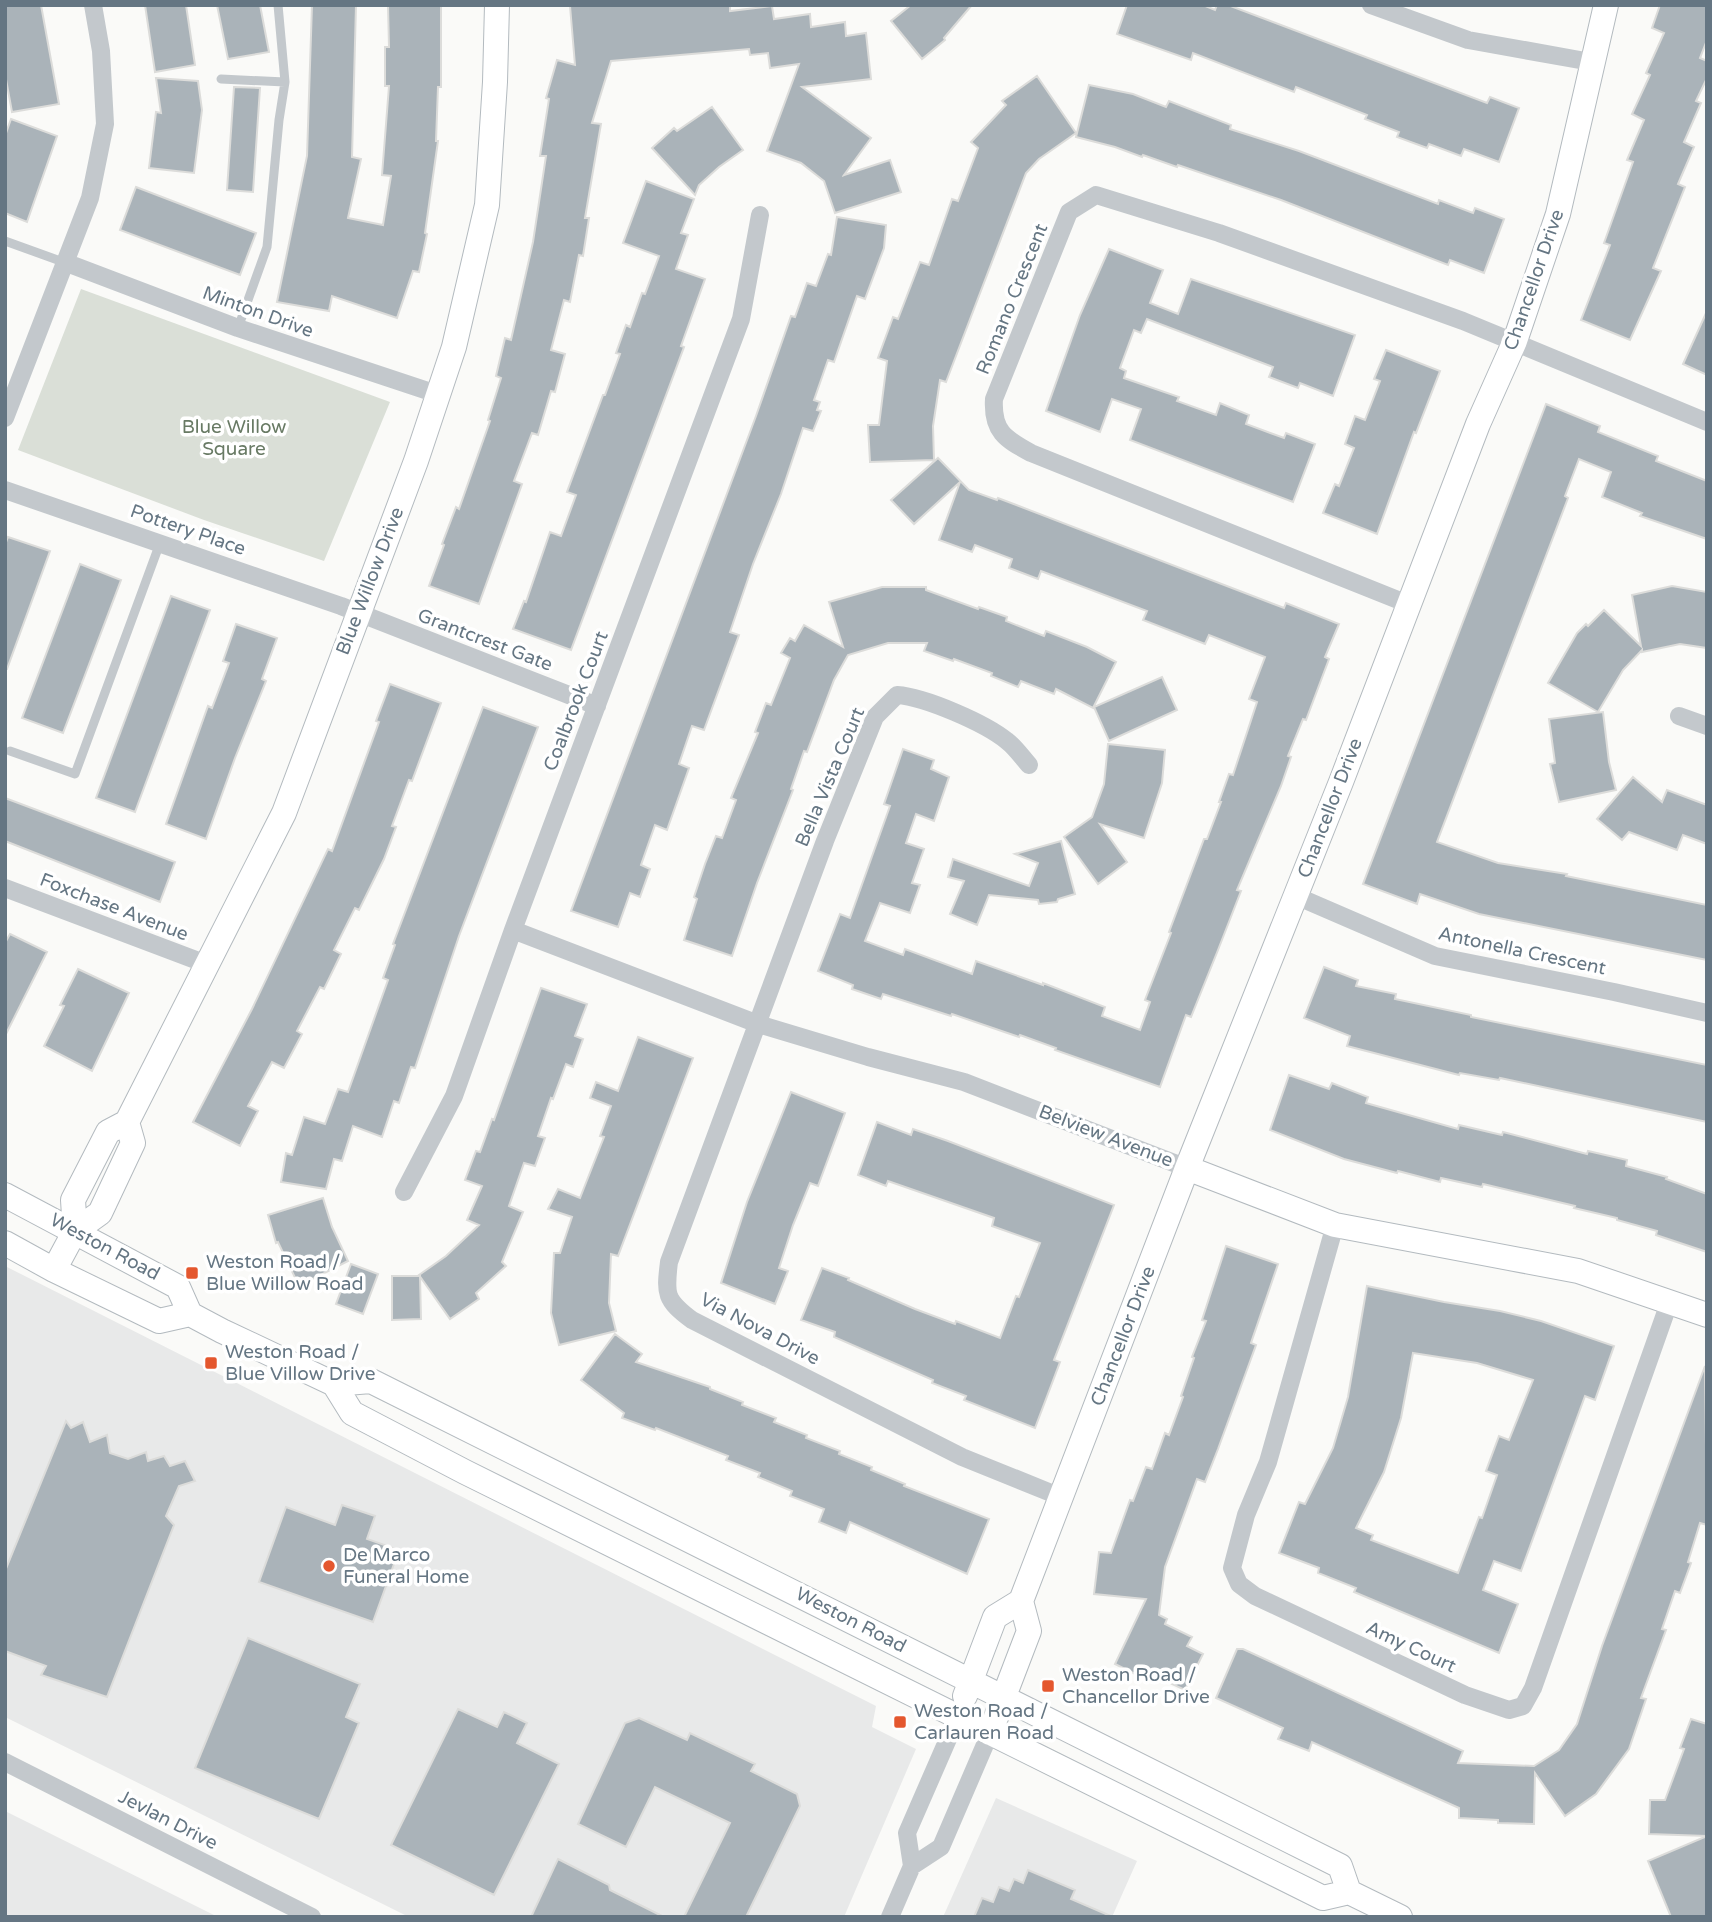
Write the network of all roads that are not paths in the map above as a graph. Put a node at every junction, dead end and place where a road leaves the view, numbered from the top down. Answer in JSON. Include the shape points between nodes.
{"nodes":[{"id":1,"x":93,"y":5,"type":"edge"},
{"id":2,"x":278,"y":5,"type":"edge"},
{"id":3,"x":497,"y":5,"type":"edge"},
{"id":4,"x":1371,"y":5,"type":"edge"},
{"id":5,"x":1606,"y":5,"type":"edge"},
{"id":6,"x":1591,"y":62,"type":"junction"},
{"id":7,"x":221,"y":79,"type":"dead end"},
{"id":8,"x":285,"y":82,"type":"junction"},
{"id":9,"x":760,"y":215,"type":"dead end"},
{"id":10,"x":5,"y":241,"type":"edge"},
{"id":11,"x":67,"y":263,"type":"junction"},
{"id":12,"x":238,"y":328,"type":"junction"},
{"id":13,"x":1515,"y":341,"type":"junction"},
{"id":14,"x":437,"y":394,"type":"junction"},
{"id":15,"x":5,"y":418,"type":"edge"},
{"id":16,"x":1707,"y":422,"type":"edge"},
{"id":17,"x":5,"y":490,"type":"edge"},
{"id":18,"x":160,"y":543,"type":"junction"},
{"id":19,"x":1408,"y":604,"type":"junction"},
{"id":20,"x":357,"y":613,"type":"junction"},
{"id":21,"x":597,"y":706,"type":"junction"},
{"id":22,"x":1679,"y":716,"type":"dead end"},
{"id":23,"x":1707,"y":726,"type":"edge"},
{"id":24,"x":10,"y":751,"type":"dead end"},
{"id":25,"x":1029,"y":765,"type":"dead end"},
{"id":26,"x":5,"y":888,"type":"edge"},
{"id":27,"x":1296,"y":896,"type":"junction"},
{"id":28,"x":513,"y":930,"type":"junction"},
{"id":29,"x":209,"y":965,"type":"junction"},
{"id":30,"x":1707,"y":1013,"type":"edge"},
{"id":31,"x":758,"y":1024,"type":"junction"},
{"id":32,"x":1187,"y":1168,"type":"junction"},
{"id":33,"x":404,"y":1192,"type":"dead end"},
{"id":34,"x":5,"y":1195,"type":"edge"},
{"id":35,"x":1335,"y":1225,"type":"junction"},
{"id":36,"x":75,"y":1231,"type":"junction"},
{"id":37,"x":5,"y":1243,"type":"edge"},
{"id":38,"x":54,"y":1270,"type":"junction"},
{"id":39,"x":1669,"y":1303,"type":"junction"},
{"id":40,"x":190,"y":1314,"type":"junction"},
{"id":41,"x":1707,"y":1315,"type":"edge"},
{"id":42,"x":334,"y":1384,"type":"junction"},
{"id":43,"x":1061,"y":1497,"type":"junction"},
{"id":44,"x":1021,"y":1601,"type":"junction"},
{"id":45,"x":970,"y":1681,"type":"junction"},
{"id":46,"x":1002,"y":1697,"type":"junction"},
{"id":47,"x":958,"y":1716,"type":"junction"},
{"id":48,"x":990,"y":1733,"type":"junction"},
{"id":49,"x":5,"y":1762,"type":"edge"},
{"id":50,"x":912,"y":1866,"type":"junction"},
{"id":51,"x":1349,"y":1892,"type":"junction"},
{"id":52,"x":312,"y":1917,"type":"edge"},
{"id":53,"x":890,"y":1917,"type":"edge"},
{"id":54,"x":1400,"y":1917,"type":"edge"}],
"edges":[{"from":1,"to":11,"type":"street","via":[[105,124],[90,198]]},
{"from":2,"to":8,"type":"lane"},
{"from":3,"to":14,"type":"street","name":"Blue Willow Drive","via":[[487,205],[457,334]]},
{"from":4,"to":6,"type":"street","via":[[1468,40]]},
{"from":5,"to":6,"type":"street","name":"Chancellor Drive"},
{"from":6,"to":13,"type":"street","name":"Chancellor Drive","via":[[1558,214]]},
{"from":7,"to":8,"type":"lane"},
{"from":8,"to":12,"type":"lane","via":[[267,247]]},
{"from":9,"to":21,"type":"street","name":"Coalbrook Court","via":[[741,319]]},
{"from":10,"to":11,"type":"lane"},
{"from":11,"to":12,"type":"street","name":"Minton Drive"},
{"from":11,"to":15,"type":"street"},
{"from":12,"to":14,"type":"street","name":"Minton Drive"},
{"from":13,"to":16,"type":"street"},
{"from":13,"to":19,"type":"street","name":"Chancellor Drive"},
{"from":13,"to":19,"type":"street","name":"Romano Crescent","via":[[1219,233],[1109,198],[1096,195],[1069,212],[994,399],[1001,434],[1031,453]]},
{"from":14,"to":20,"type":"street","name":"Blue Willow Drive"},
{"from":17,"to":18,"type":"street","name":"Pottery Place"},
{"from":18,"to":20,"type":"street","name":"Pottery Place"},
{"from":18,"to":24,"type":"lane","via":[[75,774]]},
{"from":19,"to":27,"type":"street","name":"Chancellor Drive"},
{"from":20,"to":21,"type":"street","name":"Grantcrest Gate"},
{"from":20,"to":29,"type":"street","name":"Blue Willow Drive","via":[[284,813]]},
{"from":21,"to":28,"type":"street","name":"Coalbrook Court"},
{"from":22,"to":23,"type":"street"},
{"from":25,"to":31,"type":"street","name":"Bella Vista Court","via":[[1006,741],[965,717],[907,696],[889,700],[875,716]]},
{"from":26,"to":29,"type":"street","name":"Foxchase Avenue"},
{"from":27,"to":30,"type":"street","name":"Antonella Crescent","via":[[1435,956]]},
{"from":27,"to":32,"type":"street","name":"Chancellor Drive"},
{"from":28,"to":31,"type":"street","name":"Belview Avenue"},
{"from":28,"to":33,"type":"street","name":"Coalbrook Court","via":[[454,1096]]},
{"from":29,"to":36,"type":"street","name":"Blue Willow Drive","via":[[127,1122],[133,1143],[100,1213]]},
{"from":31,"to":32,"type":"street","name":"Belview Avenue","via":[[964,1082]]},
{"from":31,"to":43,"type":"street","name":"Via Nova Drive","via":[[669,1262],[668,1298],[692,1320],[962,1457]]},
{"from":32,"to":35,"type":"street","name":"Belview Avenue"},
{"from":32,"to":43,"type":"street","name":"Chancellor Drive"},
{"from":34,"to":36,"type":"street","name":"Weston Road"},
{"from":35,"to":39,"type":"street","name":"Belview Avenue","via":[[1578,1271]]},
{"from":35,"to":39,"type":"street","name":"Amy Court","via":[[1275,1440],[1232,1568],[1239,1584],[1255,1596],[1453,1690],[1509,1710],[1523,1706],[1533,1688]]},
{"from":36,"to":38,"type":"street","name":"Blue Willow Drive"},
{"from":36,"to":40,"type":"street","name":"Weston Road","via":[[178,1287]]},
{"from":37,"to":38,"type":"street"},
{"from":38,"to":40,"type":"street","via":[[159,1321]]},
{"from":39,"to":41,"type":"street","name":"Belview Avenue"},
{"from":40,"to":42,"type":"street"},
{"from":42,"to":45,"type":"street","name":"Weston Road","via":[[371,1381]]},
{"from":42,"to":47,"type":"street","name":"Weston Road","via":[[352,1413]]},
{"from":43,"to":44,"type":"street","name":"Chancellor Drive"},
{"from":44,"to":45,"type":"street","via":[[995,1617]]},
{"from":44,"to":46,"type":"street","via":[[1029,1631]]},
{"from":45,"to":46,"type":"street","name":"Weston Road"},
{"from":45,"to":47,"type":"street"},
{"from":46,"to":48,"type":"street"},
{"from":46,"to":51,"type":"street","name":"Weston Road","via":[[1340,1866]]},
{"from":47,"to":48,"type":"street","name":"Weston Road"},
{"from":47,"to":50,"type":"street","via":[[907,1833]]},
{"from":48,"to":50,"type":"street","via":[[941,1847]]},
{"from":48,"to":51,"type":"street","name":"Weston Road","via":[[1323,1898]]},
{"from":49,"to":52,"type":"street","name":"Jevlan Drive"},
{"from":50,"to":53,"type":"street"},
{"from":51,"to":54,"type":"street"}]}
